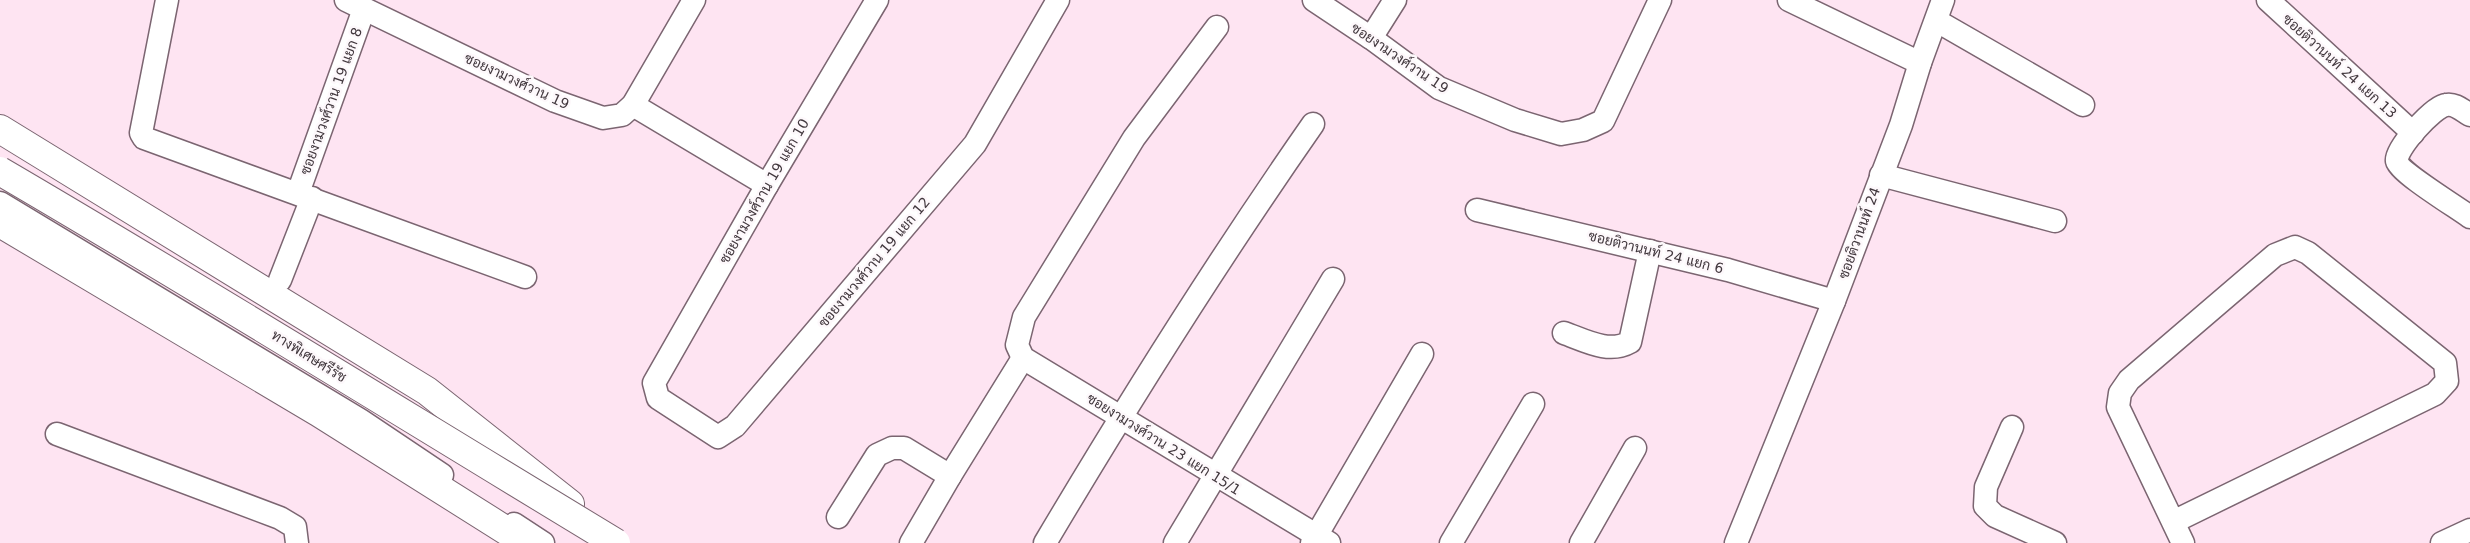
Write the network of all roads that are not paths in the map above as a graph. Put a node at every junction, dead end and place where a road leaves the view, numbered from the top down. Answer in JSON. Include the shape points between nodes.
{"nodes":[{"id":1,"x":167,"y":0,"type":"edge"},
{"id":2,"x":694,"y":0,"type":"edge"},
{"id":3,"x":877,"y":0,"type":"edge"},
{"id":4,"x":1058,"y":0,"type":"edge"},
{"id":5,"x":1314,"y":0,"type":"edge"},
{"id":6,"x":1395,"y":0,"type":"edge"},
{"id":7,"x":1660,"y":0,"type":"edge"},
{"id":8,"x":1789,"y":0,"type":"edge"},
{"id":9,"x":2268,"y":0,"type":"edge"},
{"id":10,"x":355,"y":4,"type":"edge"},
{"id":11,"x":1940,"y":10,"type":"edge"},
{"id":12,"x":1217,"y":27,"type":"dead end"},
{"id":13,"x":1371,"y":38,"type":"junction"},
{"id":14,"x":1920,"y":63,"type":"junction"},
{"id":15,"x":2083,"y":104,"type":"dead end"},
{"id":16,"x":633,"y":105,"type":"junction"},
{"id":17,"x":2470,"y":115,"type":"edge"},
{"id":18,"x":1313,"y":124,"type":"dead end"},
{"id":19,"x":0,"y":129,"type":"edge"},
{"id":20,"x":2413,"y":133,"type":"junction"},
{"id":21,"x":0,"y":171,"type":"edge"},
{"id":22,"x":1881,"y":176,"type":"junction"},
{"id":23,"x":767,"y":185,"type":"junction"},
{"id":24,"x":305,"y":196,"type":"junction"},
{"id":25,"x":0,"y":203,"type":"edge"},
{"id":26,"x":1477,"y":210,"type":"dead end"},
{"id":27,"x":2470,"y":217,"type":"edge"},
{"id":28,"x":2055,"y":221,"type":"dead end"},
{"id":29,"x":0,"y":223,"type":"edge"},
{"id":30,"x":1650,"y":251,"type":"junction"},
{"id":31,"x":525,"y":277,"type":"dead end"},
{"id":32,"x":1332,"y":279,"type":"dead end"},
{"id":33,"x":280,"y":280,"type":"dead end"},
{"id":34,"x":1834,"y":301,"type":"junction"},
{"id":35,"x":1564,"y":333,"type":"dead end"},
{"id":36,"x":1422,"y":354,"type":"dead end"},
{"id":37,"x":1023,"y":358,"type":"junction"},
{"id":38,"x":654,"y":383,"type":"joint"},
{"id":39,"x":1533,"y":404,"type":"dead end"},
{"id":40,"x":1120,"y":416,"type":"junction"},
{"id":41,"x":2012,"y":427,"type":"dead end"},
{"id":42,"x":56,"y":434,"type":"dead end"},
{"id":43,"x":1635,"y":448,"type":"dead end"},
{"id":44,"x":950,"y":476,"type":"junction"},
{"id":45,"x":1215,"y":476,"type":"junction"},
{"id":46,"x":838,"y":517,"type":"dead end"},
{"id":47,"x":2174,"y":522,"type":"junction"},
{"id":48,"x":2470,"y":530,"type":"edge"},
{"id":49,"x":1319,"y":541,"type":"edge"},
{"id":50,"x":297,"y":543,"type":"edge"},
{"id":51,"x":526,"y":543,"type":"edge"},
{"id":52,"x":543,"y":543,"type":"edge"},
{"id":53,"x":618,"y":543,"type":"edge"},
{"id":54,"x":911,"y":543,"type":"edge"},
{"id":55,"x":1045,"y":543,"type":"edge"},
{"id":56,"x":1174,"y":543,"type":"edge"},
{"id":57,"x":1451,"y":543,"type":"edge"},
{"id":58,"x":1582,"y":543,"type":"edge"},
{"id":59,"x":1736,"y":543,"type":"edge"},
{"id":60,"x":2055,"y":543,"type":"edge"},
{"id":61,"x":2183,"y":543,"type":"edge"},
{"id":62,"x":2442,"y":543,"type":"edge"}],
"edges":[{"from":1,"to":24,"type":"street","via":[[141,133],[144,138]]},
{"from":2,"to":16,"type":"street"},
{"from":3,"to":23,"type":"street","name":"ซอยงามวงศ์วาน 19 แยก 10"},
{"from":4,"to":38,"type":"street","name":"ซอยงามวงศ์วาน 19 แยก 12","via":[[975,144],[735,426],[718,436],[658,398]]},
{"from":5,"to":13,"type":"street","name":"ซอยงามวงศ์วาน 19"},
{"from":6,"to":13,"type":"street"},
{"from":7,"to":13,"type":"street","name":"ซอยงามวงศ์วาน 19","via":[[1603,121],[1583,130],[1561,134],[1515,120],[1439,88]]},
{"from":8,"to":14,"type":"street"},
{"from":9,"to":20,"type":"street","name":"ซอยติวานนท์ 24 แยก 13"},
{"from":10,"to":16,"type":"street","name":"ซอยงามวงศ์วาน 19","via":[[555,101],[604,118],[622,115]]},
{"from":10,"to":24,"type":"street","name":"ซอยงามวงศ์วาน 19 แยก 8"},
{"from":11,"to":14,"type":"street","name":"ซอยติวานนท์ 24"},
{"from":11,"to":15,"type":"street"},
{"from":12,"to":37,"type":"street","via":[[1134,138],[1024,317],[1017,345]]},
{"from":14,"to":22,"type":"street","name":"ซอยติวานนท์ 24"},
{"from":16,"to":23,"type":"street"},
{"from":17,"to":20,"type":"street","via":[[2445,104]]},
{"from":18,"to":40,"type":"street"},
{"from":19,"to":53,"type":"highway","bridge":true,"via":[[427,391]]},
{"from":20,"to":27,"type":"street","via":[[2397,153],[2399,166]]},
{"from":21,"to":53,"type":"highway","name":"ทางพิเศษศรีรัช","bridge":true},
{"from":22,"to":28,"type":"street"},
{"from":22,"to":34,"type":"street","name":"ซอยติวานนท์ 24"},
{"from":23,"to":38,"type":"street","name":"ซอยงามวงศ์วาน 19 แยก 10"},
{"from":24,"to":31,"type":"street"},
{"from":24,"to":33,"type":"street","name":"ซอยงามวงศ์วาน 19 แยก 8"},
{"from":25,"to":52,"type":"street","via":[[360,420]]},
{"from":26,"to":30,"type":"street","name":"ซอยติวานนท์ 24 แยก 6"},
{"from":29,"to":51,"type":"highway","via":[[318,412]]},
{"from":30,"to":34,"type":"street","name":"ซอยติวานนท์ 24 แยก 6"},
{"from":30,"to":35,"type":"street","via":[[1630,342],[1620,348],[1600,346]]},
{"from":32,"to":45,"type":"street"},
{"from":34,"to":59,"type":"street","name":"ซอยติวานนท์ 24"},
{"from":36,"to":49,"type":"street"},
{"from":37,"to":40,"type":"street","name":"ซอยงามวงศ์วาน 23 แยก 15/1"},
{"from":37,"to":44,"type":"street"},
{"from":39,"to":57,"type":"street"},
{"from":40,"to":45,"type":"street","name":"ซอยงามวงศ์วาน 23 แยก 15/1"},
{"from":40,"to":55,"type":"street"},
{"from":41,"to":60,"type":"street","via":[[1986,487],[1985,506],[1995,516]]},
{"from":42,"to":50,"type":"street","via":[[280,518],[295,527]]},
{"from":43,"to":58,"type":"street"},
{"from":44,"to":46,"type":"street","via":[[904,448],[892,448],[877,456]]},
{"from":44,"to":54,"type":"street"},
{"from":45,"to":49,"type":"street","name":"ซอยงามวงศ์วาน 23 แยก 15/1"},
{"from":45,"to":56,"type":"street"},
{"from":47,"to":47,"type":"street","via":[[2435,394],[2447,381],[2445,363],[2308,252],[2295,247],[2275,255],[2129,380],[2120,393],[2118,407]]},
{"from":47,"to":61,"type":"street"},
{"from":48,"to":62,"type":"street"}]}
